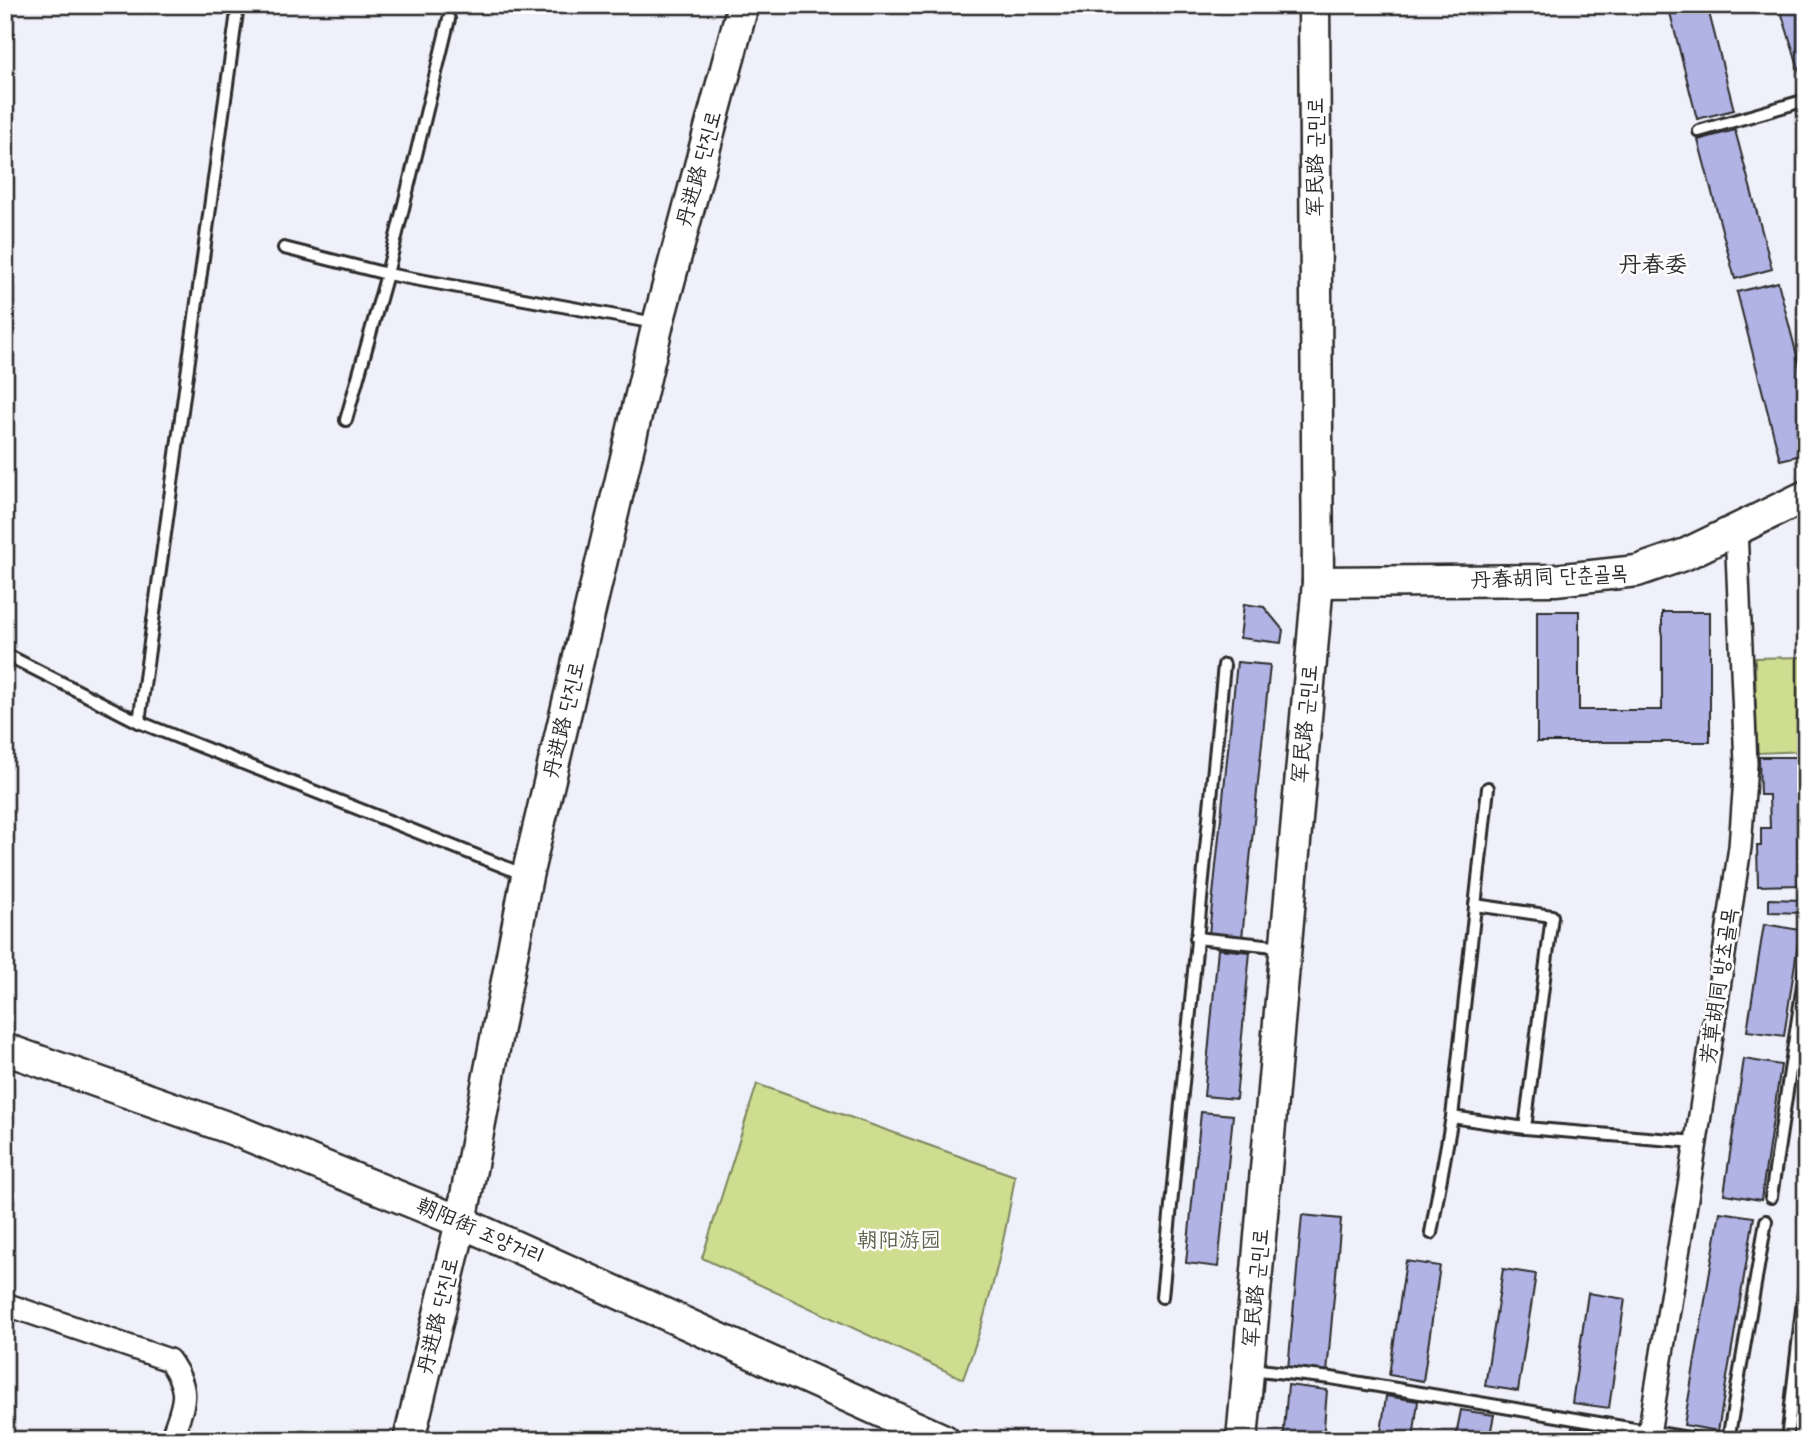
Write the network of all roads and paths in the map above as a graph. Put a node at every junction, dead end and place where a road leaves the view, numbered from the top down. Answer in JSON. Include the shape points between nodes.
{"nodes":[{"id":1,"x":238,"y":5,"type":"edge"},
{"id":2,"x":743,"y":5,"type":"edge"},
{"id":3,"x":1314,"y":5,"type":"edge"},
{"id":4,"x":449,"y":19,"type":"dead end"},
{"id":5,"x":1806,"y":100,"type":"edge"},
{"id":6,"x":1699,"y":131,"type":"dead end"},
{"id":7,"x":284,"y":248,"type":"dead end"},
{"id":8,"x":387,"y":274,"type":"junction"},
{"id":9,"x":658,"y":323,"type":"junction"},
{"id":10,"x":346,"y":420,"type":"dead end"},
{"id":11,"x":1806,"y":496,"type":"edge"},
{"id":12,"x":1736,"y":529,"type":"junction"},
{"id":13,"x":1318,"y":583,"type":"junction"},
{"id":14,"x":5,"y":654,"type":"edge"},
{"id":15,"x":1223,"y":665,"type":"dead end"},
{"id":16,"x":139,"y":722,"type":"junction"},
{"id":17,"x":1488,"y":788,"type":"dead end"},
{"id":18,"x":527,"y":876,"type":"junction"},
{"id":19,"x":1475,"y":905,"type":"junction"},
{"id":20,"x":1196,"y":937,"type":"junction"},
{"id":21,"x":1286,"y":947,"type":"junction"},
{"id":22,"x":1806,"y":965,"type":"edge"},
{"id":23,"x":5,"y":1049,"type":"edge"},
{"id":24,"x":1452,"y":1118,"type":"junction"},
{"id":25,"x":1524,"y":1128,"type":"junction"},
{"id":26,"x":1696,"y":1142,"type":"junction"},
{"id":27,"x":1771,"y":1197,"type":"dead end"},
{"id":28,"x":1766,"y":1221,"type":"dead end"},
{"id":29,"x":461,"y":1222,"type":"junction"},
{"id":30,"x":1431,"y":1233,"type":"dead end"},
{"id":31,"x":1806,"y":1274,"type":"edge"},
{"id":32,"x":1162,"y":1297,"type":"dead end"},
{"id":33,"x":5,"y":1304,"type":"edge"},
{"id":34,"x":1249,"y":1368,"type":"junction"},
{"id":35,"x":1649,"y":1436,"type":"edge"},
{"id":36,"x":171,"y":1440,"type":"edge"},
{"id":37,"x":409,"y":1440,"type":"edge"},
{"id":38,"x":944,"y":1440,"type":"edge"},
{"id":39,"x":1242,"y":1440,"type":"edge"},
{"id":40,"x":1700,"y":1440,"type":"edge"},
{"id":41,"x":1728,"y":1440,"type":"edge"},
{"id":42,"x":1787,"y":1440,"type":"edge"}],
"edges":[{"from":1,"to":16,"type":"lane"},
{"from":2,"to":9,"type":"street","name":"丹进路 단진로"},
{"from":3,"to":13,"type":"street","name":"军民路 군민로"},
{"from":4,"to":8,"type":"lane"},
{"from":5,"to":6,"type":"lane"},
{"from":7,"to":8,"type":"lane"},
{"from":8,"to":9,"type":"lane"},
{"from":8,"to":10,"type":"lane"},
{"from":9,"to":18,"type":"street","name":"丹进路 단진로"},
{"from":11,"to":12,"type":"street","name":"丹春胡同 단춘골목"},
{"from":12,"to":13,"type":"street","name":"丹春胡同 단춘골목","via":[[1637,572],[1555,580]]},
{"from":12,"to":26,"type":"street","name":"芳草胡同 방초골목","via":[[1746,764],[1740,847]]},
{"from":13,"to":21,"type":"street","name":"军民路 군민로"},
{"from":14,"to":16,"type":"lane"},
{"from":15,"to":20,"type":"lane"},
{"from":16,"to":18,"type":"lane"},
{"from":17,"to":19,"type":"lane"},
{"from":18,"to":29,"type":"street","name":"丹进路 단진로"},
{"from":19,"to":24,"type":"lane"},
{"from":19,"to":25,"type":"lane","via":[[1552,916]]},
{"from":20,"to":21,"type":"lane"},
{"from":20,"to":32,"type":"lane"},
{"from":21,"to":34,"type":"street","name":"军民路 군민로"},
{"from":22,"to":27,"type":"lane"},
{"from":23,"to":29,"type":"street","name":"朝阳街 조양거리","via":[[232,1129]]},
{"from":24,"to":25,"type":"lane"},
{"from":24,"to":30,"type":"lane"},
{"from":25,"to":26,"type":"lane"},
{"from":26,"to":35,"type":"street","name":"芳草胡同 방초골목"},
{"from":28,"to":41,"type":"lane"},
{"from":29,"to":37,"type":"street","name":"丹进路 단진로"},
{"from":29,"to":38,"type":"street","name":"朝阳街 조양거리"},
{"from":31,"to":42,"type":"lane"},
{"from":33,"to":36,"type":"street","via":[[169,1360],[181,1377],[185,1399]]},
{"from":34,"to":35,"type":"lane","via":[[1331,1378]]},
{"from":34,"to":39,"type":"street","name":"军民路 군민로"},
{"from":35,"to":40,"type":"lane"}]}
